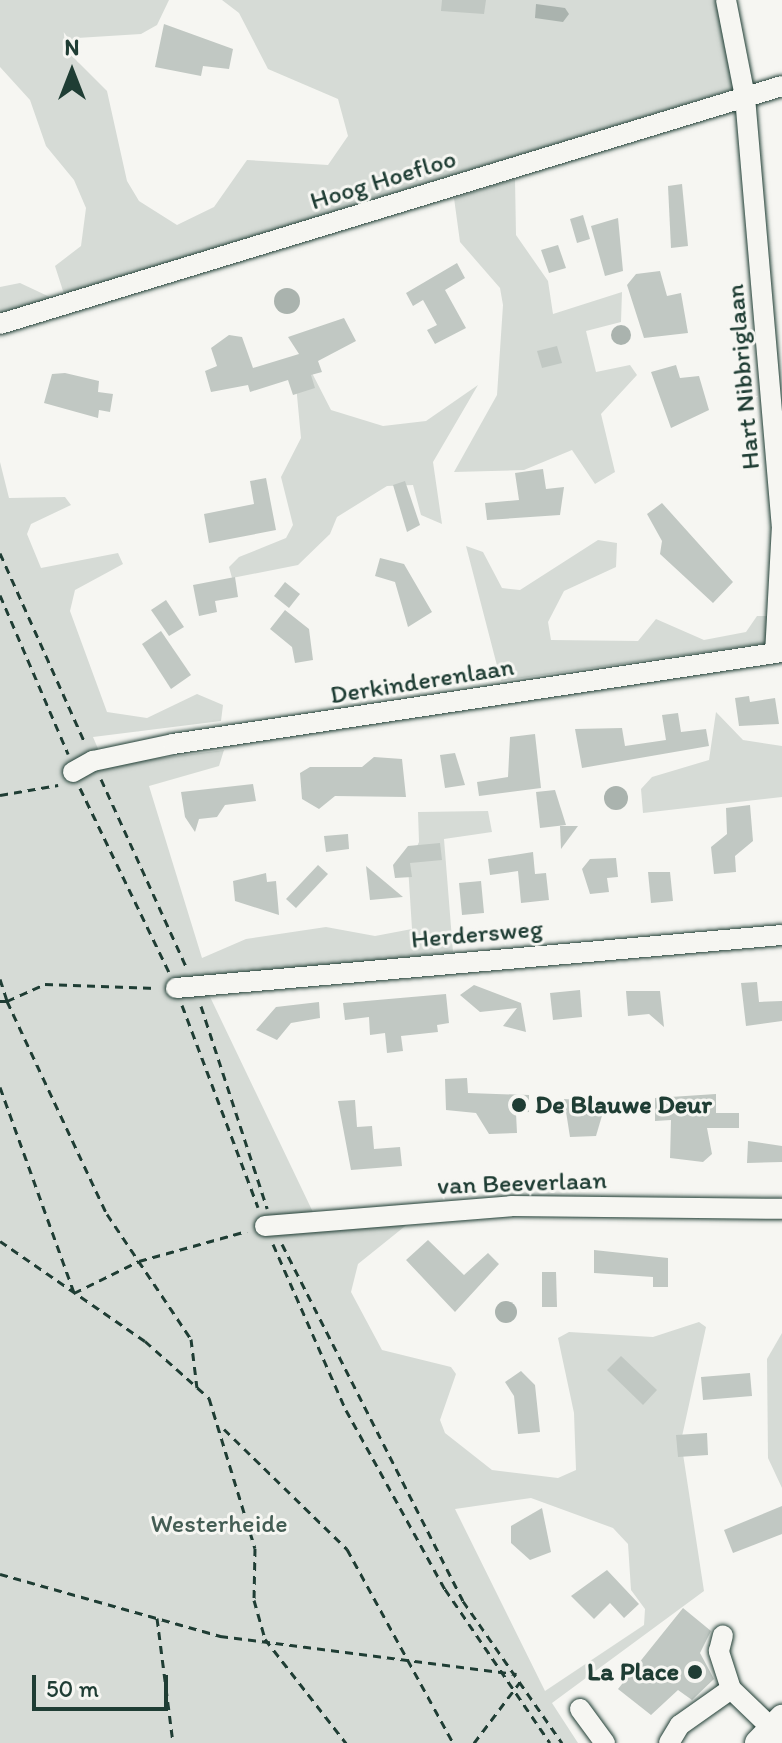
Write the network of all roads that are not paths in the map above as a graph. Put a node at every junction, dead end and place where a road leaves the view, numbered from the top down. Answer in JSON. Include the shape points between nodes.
{"nodes":[{"id":1,"x":726,"y":0,"type":"edge"},
{"id":2,"x":782,"y":86,"type":"edge"},
{"id":3,"x":745,"y":97,"type":"junction"},
{"id":4,"x":0,"y":324,"type":"edge"},
{"id":5,"x":780,"y":584,"type":"edge"},
{"id":6,"x":778,"y":652,"type":"edge"},
{"id":7,"x":73,"y":772,"type":"road end"},
{"id":8,"x":782,"y":935,"type":"edge"},
{"id":9,"x":185,"y":987,"type":"road end"},
{"id":10,"x":782,"y":1209,"type":"edge"},
{"id":11,"x":269,"y":1225,"type":"road end"},
{"id":12,"x":723,"y":1635,"type":"dead end"},
{"id":13,"x":731,"y":1689,"type":"junction"},
{"id":14,"x":580,"y":1709,"type":"dead end"},
{"id":15,"x":775,"y":1735,"type":"edge"},
{"id":16,"x":605,"y":1743,"type":"edge"},
{"id":17,"x":669,"y":1743,"type":"edge"}],
"edges":[{"from":1,"to":3,"type":"street","name":"Hart Nibbriglaan"},
{"from":2,"to":3,"type":"street","name":"Hoog Hoefloo"},
{"from":3,"to":4,"type":"street","name":"Hoog Hoefloo"},
{"from":3,"to":5,"type":"street","name":"Hart Nibbriglaan","via":[[782,525]]},
{"from":5,"to":6,"type":"street","name":"Hart Nibbriglaan"},
{"from":6,"to":7,"type":"street","name":"Derkinderenlaan","via":[[93,761]]},
{"from":8,"to":9,"type":"street","name":"Herdersweg"},
{"from":10,"to":11,"type":"street","name":"van Beeverlaan","via":[[511,1206]]},
{"from":12,"to":13,"type":"street","via":[[719,1651]]},
{"from":13,"to":15,"type":"street"},
{"from":13,"to":17,"type":"street","via":[[680,1725]]},
{"from":14,"to":16,"type":"street"}]}
